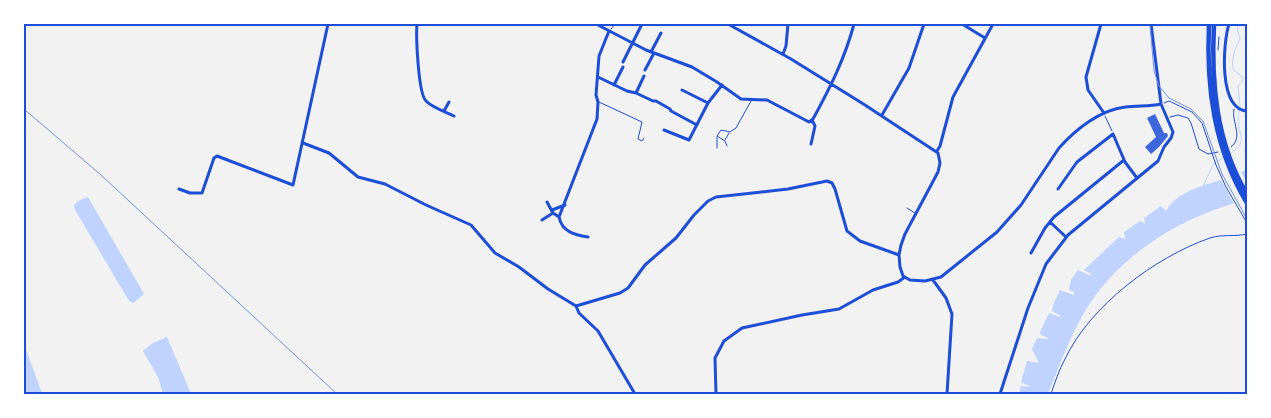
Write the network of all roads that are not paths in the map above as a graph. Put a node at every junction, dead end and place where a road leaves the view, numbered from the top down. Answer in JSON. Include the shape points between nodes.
{"nodes":[{"id":1,"x":328,"y":24,"type":"edge"},
{"id":2,"x":417,"y":24,"type":"edge"},
{"id":3,"x":596,"y":24,"type":"edge"},
{"id":4,"x":615,"y":24,"type":"edge"},
{"id":5,"x":642,"y":24,"type":"edge"},
{"id":6,"x":728,"y":24,"type":"edge"},
{"id":7,"x":788,"y":24,"type":"edge"},
{"id":8,"x":854,"y":24,"type":"edge"},
{"id":9,"x":924,"y":24,"type":"edge"},
{"id":10,"x":962,"y":24,"type":"edge"},
{"id":11,"x":993,"y":24,"type":"edge"},
{"id":12,"x":1101,"y":24,"type":"edge"},
{"id":13,"x":1151,"y":24,"type":"edge"},
{"id":14,"x":1209,"y":24,"type":"edge"},
{"id":15,"x":1214,"y":24,"type":"edge"},
{"id":16,"x":1229,"y":24,"type":"edge"},
{"id":17,"x":608,"y":31,"type":"junction"},
{"id":18,"x":661,"y":34,"type":"dead end"},
{"id":19,"x":986,"y":38,"type":"junction"},
{"id":20,"x":632,"y":44,"type":"junction"},
{"id":21,"x":652,"y":52,"type":"junction"},
{"id":22,"x":782,"y":54,"type":"junction"},
{"id":23,"x":623,"y":62,"type":"dead end"},
{"id":24,"x":623,"y":67,"type":"dead end"},
{"id":25,"x":645,"y":70,"type":"dead end"},
{"id":26,"x":644,"y":76,"type":"dead end"},
{"id":27,"x":598,"y":77,"type":"junction"},
{"id":28,"x":614,"y":84,"type":"junction"},
{"id":29,"x":831,"y":84,"type":"junction"},
{"id":30,"x":722,"y":86,"type":"junction"},
{"id":31,"x":682,"y":90,"type":"dead end"},
{"id":32,"x":636,"y":93,"type":"junction"},
{"id":33,"x":752,"y":100,"type":"junction"},
{"id":34,"x":449,"y":102,"type":"dead end"},
{"id":35,"x":598,"y":102,"type":"junction"},
{"id":36,"x":708,"y":103,"type":"junction"},
{"id":37,"x":1162,"y":104,"type":"junction"},
{"id":38,"x":444,"y":111,"type":"junction"},
{"id":39,"x":1247,"y":111,"type":"edge"},
{"id":40,"x":1104,"y":113,"type":"junction"},
{"id":41,"x":882,"y":115,"type":"junction"},
{"id":42,"x":454,"y":116,"type":"dead end"},
{"id":43,"x":812,"y":120,"type":"junction"},
{"id":44,"x":697,"y":124,"type":"junction"},
{"id":45,"x":664,"y":130,"type":"dead end"},
{"id":46,"x":730,"y":132,"type":"junction"},
{"id":47,"x":717,"y":136,"type":"junction"},
{"id":48,"x":644,"y":138,"type":"dead end"},
{"id":49,"x":724,"y":141,"type":"junction"},
{"id":50,"x":1222,"y":141,"type":"junction"},
{"id":51,"x":303,"y":142,"type":"junction"},
{"id":52,"x":811,"y":144,"type":"dead end"},
{"id":53,"x":727,"y":146,"type":"dead end"},
{"id":54,"x":718,"y":148,"type":"dead end"},
{"id":55,"x":936,"y":151,"type":"junction"},
{"id":56,"x":1124,"y":160,"type":"junction"},
{"id":57,"x":1137,"y":178,"type":"junction"},
{"id":58,"x":179,"y":189,"type":"dead end"},
{"id":59,"x":1058,"y":189,"type":"dead end"},
{"id":60,"x":1247,"y":194,"type":"edge"},
{"id":61,"x":547,"y":202,"type":"dead end"},
{"id":62,"x":1247,"y":203,"type":"edge"},
{"id":63,"x":564,"y":205,"type":"junction"},
{"id":64,"x":907,"y":208,"type":"dead end"},
{"id":65,"x":553,"y":212,"type":"junction"},
{"id":66,"x":916,"y":213,"type":"junction"},
{"id":67,"x":560,"y":217,"type":"junction"},
{"id":68,"x":542,"y":220,"type":"dead end"},
{"id":69,"x":1050,"y":222,"type":"junction"},
{"id":70,"x":588,"y":237,"type":"dead end"},
{"id":71,"x":1066,"y":237,"type":"junction"},
{"id":72,"x":1031,"y":253,"type":"dead end"},
{"id":73,"x":899,"y":255,"type":"junction"},
{"id":74,"x":905,"y":277,"type":"junction"},
{"id":75,"x":933,"y":280,"type":"junction"},
{"id":76,"x":576,"y":306,"type":"junction"},
{"id":77,"x":635,"y":394,"type":"edge"},
{"id":78,"x":716,"y":394,"type":"edge"},
{"id":79,"x":947,"y":394,"type":"edge"},
{"id":80,"x":1000,"y":394,"type":"edge"}],
"edges":[{"from":1,"to":51,"type":"street"},
{"from":2,"to":38,"type":"street","via":[[422,92],[426,102]]},
{"from":3,"to":17,"type":"street"},
{"from":4,"to":17,"type":"lane"},
{"from":5,"to":20,"type":"street"},
{"from":6,"to":22,"type":"street"},
{"from":7,"to":22,"type":"street"},
{"from":8,"to":29,"type":"street","via":[[847,50]]},
{"from":9,"to":41,"type":"street","via":[[909,68]]},
{"from":10,"to":19,"type":"street"},
{"from":11,"to":19,"type":"street"},
{"from":12,"to":40,"type":"street","via":[[1086,77],[1088,90]]},
{"from":13,"to":37,"type":"street"},
{"from":14,"to":50,"type":"main road","via":[[1210,90]]},
{"from":15,"to":50,"type":"main road","via":[[1213,59]]},
{"from":16,"to":39,"type":"street","via":[[1224,43],[1229,92],[1238,108]]},
{"from":17,"to":20,"type":"street"},
{"from":17,"to":27,"type":"street","via":[[600,50]]},
{"from":18,"to":21,"type":"street"},
{"from":19,"to":55,"type":"street","via":[[953,97]]},
{"from":20,"to":21,"type":"street"},
{"from":20,"to":23,"type":"street"},
{"from":21,"to":25,"type":"street"},
{"from":21,"to":30,"type":"street","via":[[692,67]]},
{"from":22,"to":29,"type":"street"},
{"from":24,"to":28,"type":"street"},
{"from":26,"to":32,"type":"street"},
{"from":27,"to":28,"type":"street"},
{"from":27,"to":35,"type":"street"},
{"from":28,"to":32,"type":"street"},
{"from":29,"to":41,"type":"street"},
{"from":29,"to":43,"type":"street"},
{"from":30,"to":33,"type":"street","via":[[741,99]]},
{"from":30,"to":36,"type":"street"},
{"from":31,"to":36,"type":"street"},
{"from":32,"to":44,"type":"street"},
{"from":33,"to":43,"type":"street","via":[[767,100],[805,121]]},
{"from":33,"to":46,"type":"lane","via":[[736,128]]},
{"from":34,"to":38,"type":"street"},
{"from":35,"to":48,"type":"lane","via":[[642,122],[638,139],[642,141]]},
{"from":35,"to":63,"type":"street","via":[[597,119]]},
{"from":36,"to":44,"type":"street"},
{"from":37,"to":40,"type":"street"},
{"from":37,"to":57,"type":"street","via":[[1173,132],[1171,138],[1158,161]]},
{"from":38,"to":42,"type":"street"},
{"from":40,"to":75,"type":"street","via":[[1066,140],[1021,205],[996,232]]},
{"from":41,"to":55,"type":"street"},
{"from":43,"to":52,"type":"street","via":[[815,126]]},
{"from":44,"to":45,"type":"street","via":[[689,140]]},
{"from":46,"to":47,"type":"lane","via":[[721,130]]},
{"from":46,"to":49,"type":"lane"},
{"from":47,"to":49,"type":"lane"},
{"from":47,"to":54,"type":"lane"},
{"from":49,"to":53,"type":"lane"},
{"from":50,"to":60,"type":"main road"},
{"from":50,"to":62,"type":"main road","via":[[1234,179]]},
{"from":51,"to":58,"type":"street","via":[[293,185],[217,156],[202,192],[190,193]]},
{"from":51,"to":76,"type":"street","via":[[329,153],[358,177],[385,184],[470,225],[495,253]]},
{"from":55,"to":66,"type":"street","via":[[940,159],[939,168]]},
{"from":56,"to":57,"type":"street"},
{"from":56,"to":59,"type":"street","via":[[1113,134],[1077,162]]},
{"from":56,"to":69,"type":"street"},
{"from":57,"to":71,"type":"street"},
{"from":61,"to":65,"type":"street"},
{"from":63,"to":65,"type":"street"},
{"from":63,"to":67,"type":"street"},
{"from":64,"to":66,"type":"lane"},
{"from":65,"to":67,"type":"street"},
{"from":65,"to":68,"type":"street"},
{"from":66,"to":73,"type":"street"},
{"from":67,"to":70,"type":"street","via":[[568,232]]},
{"from":69,"to":71,"type":"street"},
{"from":69,"to":72,"type":"street"},
{"from":71,"to":80,"type":"street","via":[[1041,274]]},
{"from":73,"to":74,"type":"street"},
{"from":73,"to":76,"type":"street","via":[[860,241],[847,231],[835,189],[827,181],[716,197],[698,210],[628,288]]},
{"from":74,"to":75,"type":"street","via":[[917,281]]},
{"from":74,"to":78,"type":"street","via":[[839,309],[742,328],[724,341],[715,358]]},
{"from":75,"to":79,"type":"street","via":[[946,298],[952,314]]},
{"from":76,"to":77,"type":"street","via":[[598,331]]}]}
